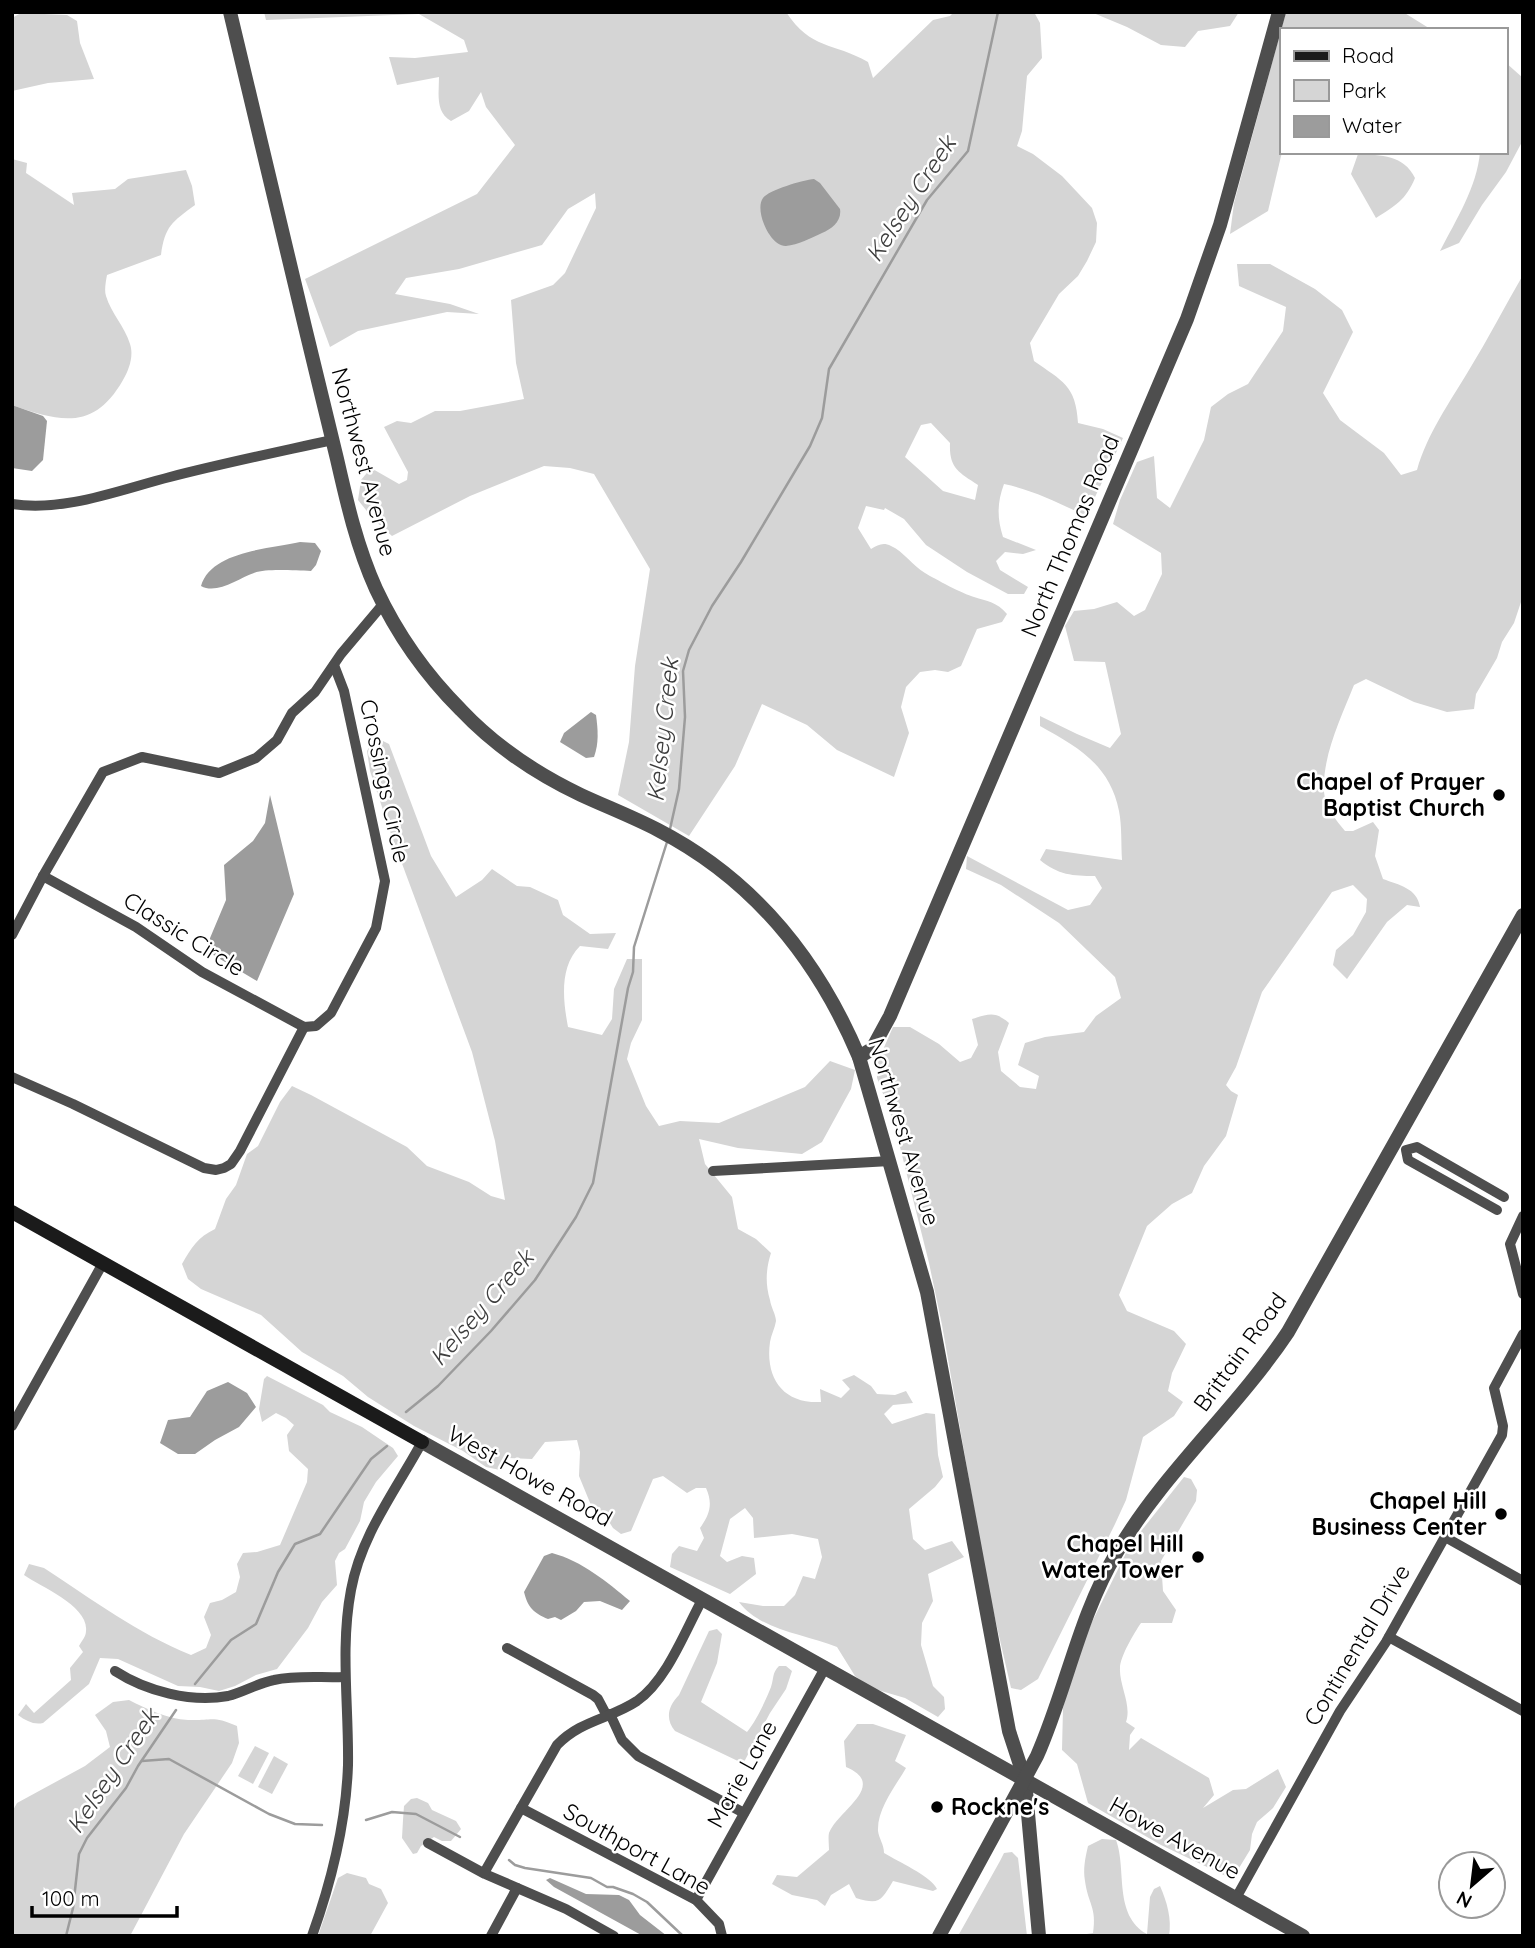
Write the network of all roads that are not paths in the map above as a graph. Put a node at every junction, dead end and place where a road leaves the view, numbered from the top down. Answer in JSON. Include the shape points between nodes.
{"nodes":[{"id":1,"x":230,"y":12,"type":"edge"},
{"id":2,"x":1279,"y":12,"type":"edge"},
{"id":3,"x":332,"y":440,"type":"junction"},
{"id":4,"x":12,"y":504,"type":"edge"},
{"id":5,"x":384,"y":603,"type":"junction"},
{"id":6,"x":334,"y":665,"type":"junction"},
{"id":7,"x":43,"y":876,"type":"junction"},
{"id":8,"x":1523,"y":915,"type":"edge"},
{"id":9,"x":12,"y":935,"type":"edge"},
{"id":10,"x":304,"y":1027,"type":"junction"},
{"id":11,"x":859,"y":1057,"type":"junction"},
{"id":12,"x":12,"y":1077,"type":"edge"},
{"id":13,"x":1401,"y":1147,"type":"junction"},
{"id":14,"x":890,"y":1161,"type":"junction"},
{"id":15,"x":713,"y":1171,"type":"dead end"},
{"id":16,"x":1504,"y":1196,"type":"dead end"},
{"id":17,"x":1497,"y":1210,"type":"dead end"},
{"id":18,"x":12,"y":1212,"type":"edge"},
{"id":19,"x":1523,"y":1216,"type":"edge"},
{"id":20,"x":103,"y":1262,"type":"junction"},
{"id":21,"x":1523,"y":1294,"type":"edge"},
{"id":22,"x":1523,"y":1334,"type":"edge"},
{"id":23,"x":12,"y":1426,"type":"edge"},
{"id":24,"x":422,"y":1442,"type":"junction"},
{"id":25,"x":1445,"y":1537,"type":"junction"},
{"id":26,"x":1523,"y":1581,"type":"edge"},
{"id":27,"x":702,"y":1600,"type":"junction"},
{"id":28,"x":1389,"y":1637,"type":"junction"},
{"id":29,"x":507,"y":1648,"type":"dead end"},
{"id":30,"x":825,"y":1668,"type":"junction"},
{"id":31,"x":115,"y":1671,"type":"dead end"},
{"id":32,"x":344,"y":1677,"type":"junction"},
{"id":33,"x":1523,"y":1712,"type":"edge"},
{"id":34,"x":608,"y":1715,"type":"junction"},
{"id":35,"x":1024,"y":1780,"type":"junction"},
{"id":36,"x":521,"y":1808,"type":"junction"},
{"id":37,"x":744,"y":1813,"type":"junction"},
{"id":38,"x":428,"y":1843,"type":"dead end"},
{"id":39,"x":484,"y":1873,"type":"junction"},
{"id":40,"x":517,"y":1888,"type":"junction"},
{"id":41,"x":1236,"y":1898,"type":"junction"},
{"id":42,"x":696,"y":1900,"type":"junction"},
{"id":43,"x":611,"y":1935,"type":"edge"},
{"id":44,"x":312,"y":1936,"type":"edge"},
{"id":45,"x":491,"y":1936,"type":"edge"},
{"id":46,"x":722,"y":1936,"type":"edge"},
{"id":47,"x":939,"y":1936,"type":"edge"},
{"id":48,"x":1040,"y":1936,"type":"edge"},
{"id":49,"x":1303,"y":1936,"type":"edge"}],
"edges":[{"from":1,"to":3,"type":"street","name":"Northwest Avenue"},
{"from":2,"to":11,"type":"street","name":"North Thomas Road","via":[[1220,225],[1187,318],[890,1016],[872,1049]]},
{"from":3,"to":4,"type":"street","via":[[80,501]]},
{"from":3,"to":5,"type":"street","name":"Northwest Avenue","via":[[357,536]]},
{"from":5,"to":6,"type":"street"},
{"from":5,"to":11,"type":"street","name":"Northwest Avenue","via":[[438,686],[495,742],[564,787],[666,834],[735,882],[780,925],[828,992]]},
{"from":6,"to":7,"type":"street","via":[[292,713],[277,740],[256,758],[219,773],[142,757],[103,772]]},
{"from":6,"to":10,"type":"street","name":"Crossings Circle","via":[[344,691],[385,881],[376,928],[331,1013],[316,1026]]},
{"from":7,"to":9,"type":"street"},
{"from":7,"to":10,"type":"street","name":"Classic Circle"},
{"from":8,"to":13,"type":"street","name":"Brittain Road"},
{"from":10,"to":12,"type":"street","via":[[240,1151],[232,1164],[216,1170]]},
{"from":11,"to":14,"type":"street","name":"Northwest Avenue"},
{"from":13,"to":16,"type":"street","via":[[1418,1147]]},
{"from":13,"to":17,"type":"street","via":[[1408,1160]]},
{"from":13,"to":35,"type":"street","name":"Brittain Road","via":[[1280,1344],[1158,1492],[1115,1555],[1080,1629],[1048,1731]]},
{"from":14,"to":15,"type":"street"},
{"from":14,"to":35,"type":"street","name":"Northwest Avenue","via":[[927,1292],[1009,1731]]},
{"from":18,"to":20,"type":"main road","name":"West Howe Road"},
{"from":19,"to":21,"type":"street","via":[[1510,1244]]},
{"from":20,"to":23,"type":"street"},
{"from":20,"to":24,"type":"main road","name":"West Howe Road"},
{"from":22,"to":25,"type":"street","name":"Continental Drive","via":[[1494,1388],[1502,1435]]},
{"from":24,"to":27,"type":"street","name":"West Howe Road"},
{"from":24,"to":32,"type":"street","via":[[384,1505],[357,1567],[347,1613]]},
{"from":25,"to":26,"type":"street"},
{"from":25,"to":28,"type":"street","name":"Continental Drive"},
{"from":27,"to":30,"type":"street","name":"West Howe Road"},
{"from":27,"to":34,"type":"street","via":[[650,1690]]},
{"from":28,"to":33,"type":"street"},
{"from":28,"to":41,"type":"street","name":"Continental Drive","via":[[1340,1711]]},
{"from":29,"to":34,"type":"street","via":[[593,1695]]},
{"from":30,"to":35,"type":"street","name":"West Howe Road"},
{"from":30,"to":37,"type":"street","name":"Marie Lane"},
{"from":31,"to":32,"type":"street","via":[[149,1688],[202,1698],[230,1695],[283,1678]]},
{"from":32,"to":44,"type":"street","via":[[345,1811],[334,1870]]},
{"from":34,"to":36,"type":"street","via":[[572,1730],[559,1743]]},
{"from":34,"to":37,"type":"street","via":[[638,1756]]},
{"from":35,"to":41,"type":"street","name":"Howe Avenue"},
{"from":35,"to":47,"type":"street","name":"Brittain Road"},
{"from":35,"to":48,"type":"street","name":"Northwest Avenue"},
{"from":36,"to":39,"type":"street"},
{"from":36,"to":42,"type":"street","name":"Southport Lane"},
{"from":37,"to":42,"type":"street","name":"Marie Lane"},
{"from":38,"to":39,"type":"street"},
{"from":39,"to":40,"type":"street"},
{"from":40,"to":43,"type":"street"},
{"from":40,"to":45,"type":"street"},
{"from":41,"to":49,"type":"street","name":"Howe Avenue"},
{"from":42,"to":46,"type":"street","name":"Southport Lane","via":[[719,1924]]}]}
